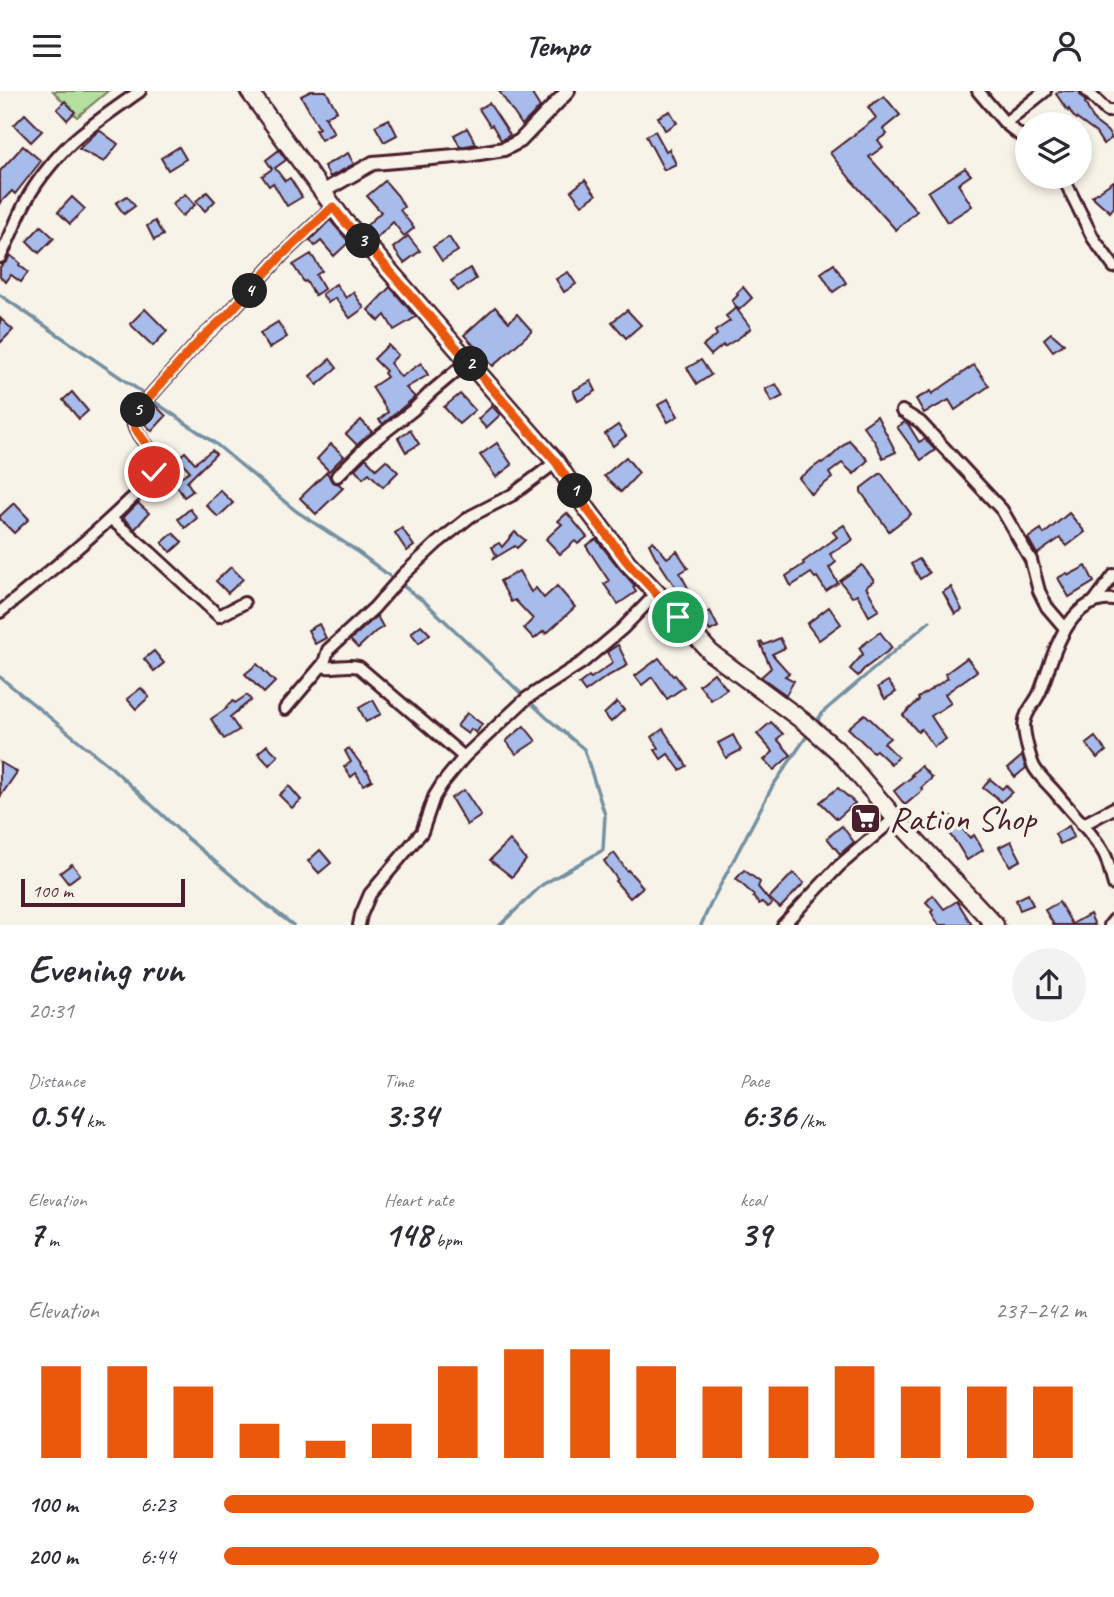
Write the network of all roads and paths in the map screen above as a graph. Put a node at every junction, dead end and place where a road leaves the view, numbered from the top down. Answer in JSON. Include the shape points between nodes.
{"nodes":[{"id":1,"x":140,"y":91,"type":"edge"},
{"id":2,"x":248,"y":91,"type":"edge"},
{"id":3,"x":568,"y":91,"type":"edge"},
{"id":4,"x":978,"y":91,"type":"edge"},
{"id":5,"x":1045,"y":91,"type":"edge"},
{"id":6,"x":1087,"y":91,"type":"edge"},
{"id":7,"x":1114,"y":111,"type":"edge"},
{"id":8,"x":1005,"y":123,"type":"junction"},
{"id":9,"x":1015,"y":132,"type":"edge"},
{"id":10,"x":1069,"y":189,"type":"edge"},
{"id":11,"x":322,"y":193,"type":"junction"},
{"id":12,"x":333,"y":207,"type":"junction"},
{"id":13,"x":0,"y":257,"type":"edge"},
{"id":14,"x":1114,"y":267,"type":"edge"},
{"id":15,"x":468,"y":361,"type":"junction"},
{"id":16,"x":902,"y":411,"type":"dead end"},
{"id":17,"x":556,"y":462,"type":"junction"},
{"id":18,"x":337,"y":476,"type":"dead end"},
{"id":19,"x":111,"y":519,"type":"junction"},
{"id":20,"x":1114,"y":575,"type":"edge"},
{"id":21,"x":657,"y":593,"type":"junction"},
{"id":22,"x":1114,"y":600,"type":"edge"},
{"id":23,"x":244,"y":603,"type":"dead end"},
{"id":24,"x":1093,"y":603,"type":"junction"},
{"id":25,"x":0,"y":612,"type":"edge"},
{"id":26,"x":1065,"y":628,"type":"junction"},
{"id":27,"x":324,"y":663,"type":"junction"},
{"id":28,"x":285,"y":709,"type":"dead end"},
{"id":29,"x":464,"y":757,"type":"junction"},
{"id":30,"x":1114,"y":808,"type":"edge"},
{"id":31,"x":895,"y":818,"type":"junction"},
{"id":32,"x":1082,"y":825,"type":"junction"},
{"id":33,"x":1114,"y":885,"type":"edge"},
{"id":34,"x":1114,"y":920,"type":"edge"},
{"id":35,"x":359,"y":925,"type":"edge"},
{"id":36,"x":783,"y":925,"type":"edge"},
{"id":37,"x":995,"y":925,"type":"edge"},
{"id":38,"x":1110,"y":925,"type":"edge"}],
"edges":[{"from":1,"to":13,"type":"street","via":[[76,137],[53,164],[27,199]]},
{"from":2,"to":11,"type":"main road"},
{"from":3,"to":11,"type":"street","via":[[520,141],[504,149],[373,163]]},
{"from":4,"to":8,"type":"street"},
{"from":5,"to":8,"type":"street"},
{"from":6,"to":7,"type":"street","via":[[1107,111]]},
{"from":8,"to":9,"type":"street"},
{"from":10,"to":14,"type":"street","via":[[1093,238]]},
{"from":11,"to":12,"type":"main road"},
{"from":12,"to":15,"type":"main road"},
{"from":12,"to":19,"type":"street","via":[[202,338],[134,414],[135,428],[152,450],[154,472]]},
{"from":15,"to":17,"type":"main road"},
{"from":15,"to":18,"type":"street"},
{"from":16,"to":26,"type":"street","via":[[920,422],[1002,510],[1031,560],[1047,607]]},
{"from":17,"to":21,"type":"main road","via":[[628,563]]},
{"from":17,"to":27,"type":"street","via":[[437,543],[328,650]]},
{"from":19,"to":23,"type":"street","via":[[219,616]]},
{"from":19,"to":25,"type":"street"},
{"from":20,"to":24,"type":"street"},
{"from":21,"to":29,"type":"street","via":[[622,629],[583,662],[527,698]]},
{"from":21,"to":31,"type":"main road","via":[[711,653],[839,752]]},
{"from":22,"to":24,"type":"street"},
{"from":24,"to":26,"type":"street"},
{"from":26,"to":32,"type":"street","via":[[1024,726],[1034,767]]},
{"from":27,"to":28,"type":"street"},
{"from":27,"to":29,"type":"street","via":[[333,668],[359,667]]},
{"from":29,"to":35,"type":"street","via":[[434,797],[422,832],[370,894]]},
{"from":30,"to":32,"type":"street"},
{"from":31,"to":36,"type":"street","via":[[839,866]]},
{"from":31,"to":37,"type":"main road"},
{"from":32,"to":33,"type":"street","via":[[1105,855]]},
{"from":34,"to":38,"type":"street"}]}
